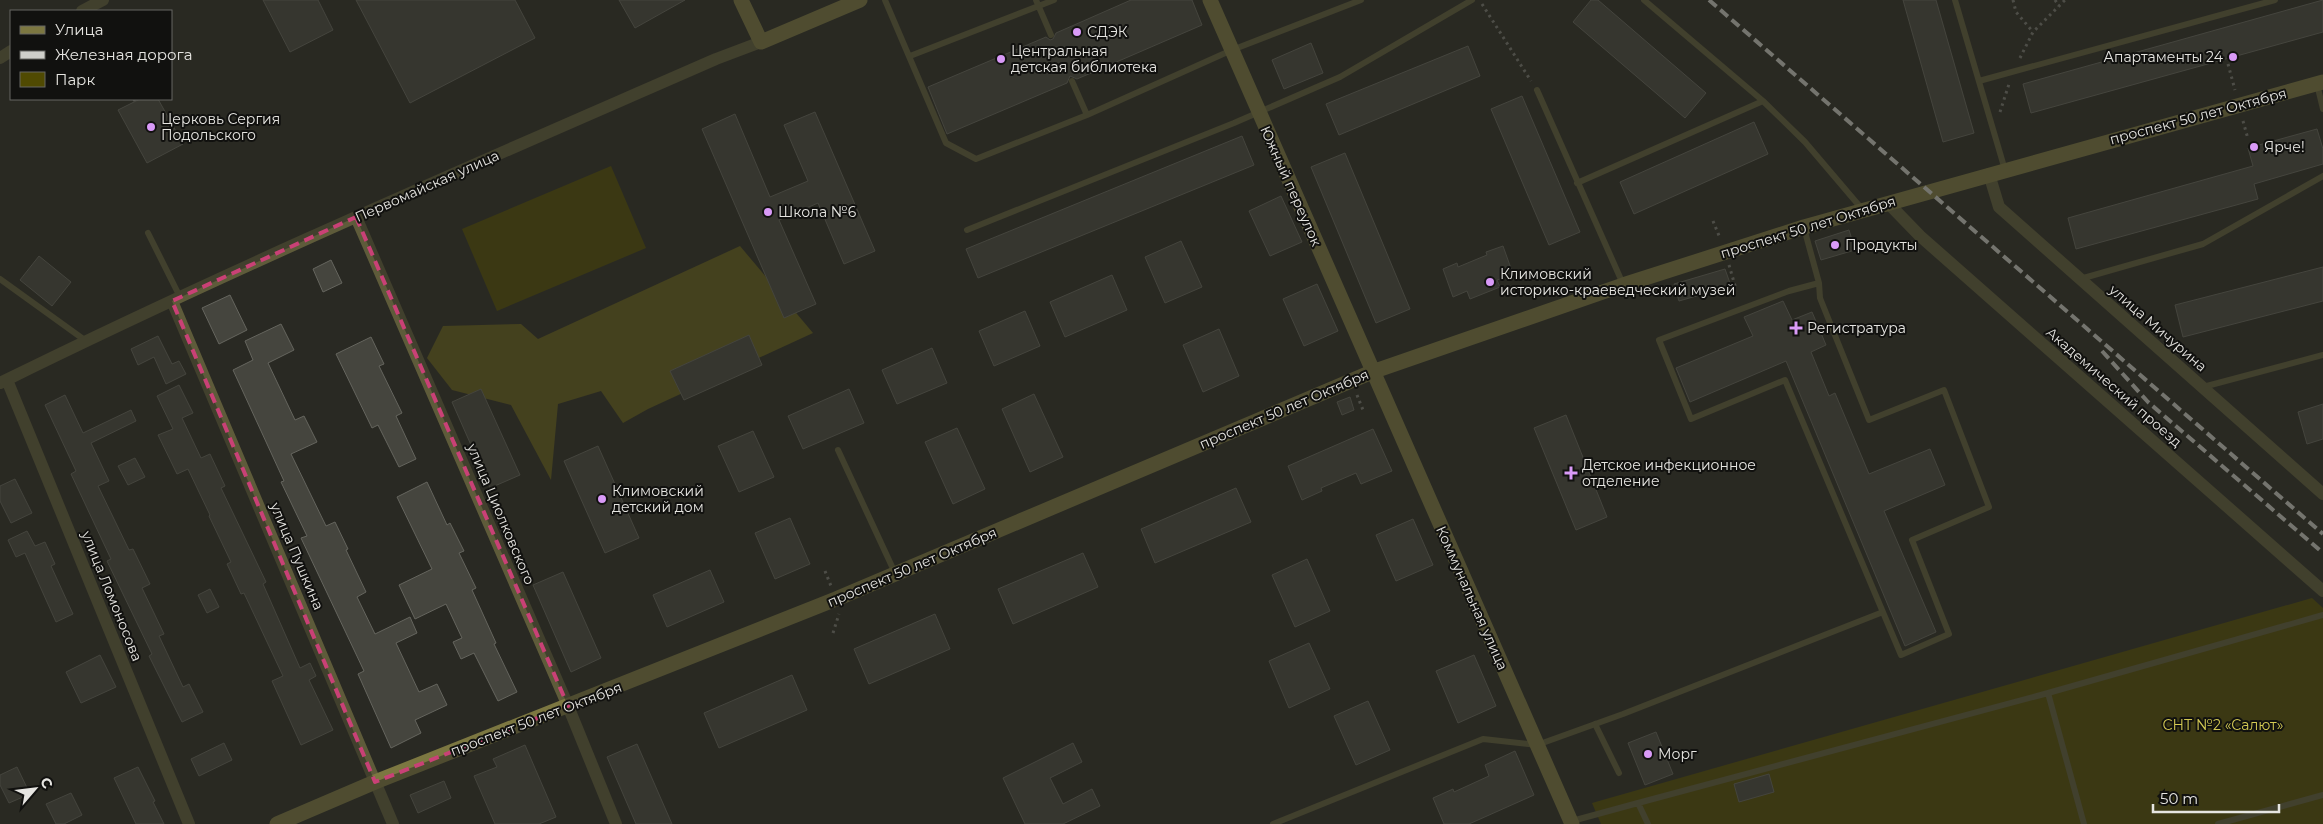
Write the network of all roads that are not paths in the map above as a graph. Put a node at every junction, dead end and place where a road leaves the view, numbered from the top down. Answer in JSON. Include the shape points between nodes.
{"nodes":[{"id":1,"x":103,"y":0,"type":"edge"},
{"id":2,"x":741,"y":0,"type":"edge"},
{"id":3,"x":860,"y":0,"type":"edge"},
{"id":4,"x":885,"y":0,"type":"edge"},
{"id":5,"x":1054,"y":0,"type":"edge"},
{"id":6,"x":1210,"y":0,"type":"edge"},
{"id":7,"x":1472,"y":0,"type":"edge"},
{"id":8,"x":1644,"y":0,"type":"edge"},
{"id":9,"x":1955,"y":0,"type":"edge"},
{"id":10,"x":2275,"y":0,"type":"edge"},
{"id":11,"x":1357,"y":1,"type":"edge"},
{"id":12,"x":1037,"y":3,"type":"edge"},
{"id":13,"x":84,"y":10,"type":"edge"},
{"id":14,"x":1051,"y":35,"type":"dead end"},
{"id":15,"x":761,"y":42,"type":"junction"},
{"id":16,"x":1232,"y":50,"type":"junction"},
{"id":17,"x":910,"y":56,"type":"junction"},
{"id":18,"x":1072,"y":81,"type":"dead end"},
{"id":19,"x":1979,"y":81,"type":"junction"},
{"id":20,"x":2320,"y":83,"type":"edge"},
{"id":21,"x":1536,"y":90,"type":"road end"},
{"id":22,"x":1763,"y":101,"type":"junction"},
{"id":23,"x":2323,"y":109,"type":"edge"},
{"id":24,"x":1259,"y":112,"type":"junction"},
{"id":25,"x":1087,"y":115,"type":"junction"},
{"id":26,"x":2005,"y":170,"type":"junction"},
{"id":27,"x":1989,"y":174,"type":"junction"},
{"id":28,"x":2323,"y":176,"type":"edge"},
{"id":29,"x":1577,"y":183,"type":"junction"},
{"id":30,"x":1888,"y":203,"type":"junction"},
{"id":31,"x":1863,"y":210,"type":"junction"},
{"id":32,"x":356,"y":217,"type":"junction"},
{"id":33,"x":1804,"y":227,"type":"junction"},
{"id":34,"x":967,"y":230,"type":"dead end"},
{"id":35,"x":148,"y":233,"type":"dead end"},
{"id":36,"x":0,"y":278,"type":"edge"},
{"id":37,"x":2079,"y":279,"type":"junction"},
{"id":38,"x":1819,"y":283,"type":"junction"},
{"id":39,"x":1623,"y":285,"type":"junction"},
{"id":40,"x":176,"y":299,"type":"junction"},
{"id":41,"x":87,"y":342,"type":"junction"},
{"id":42,"x":2323,"y":354,"type":"edge"},
{"id":43,"x":1372,"y":372,"type":"junction"},
{"id":44,"x":4,"y":382,"type":"edge"},
{"id":45,"x":2203,"y":387,"type":"junction"},
{"id":46,"x":838,"y":450,"type":"dead end"},
{"id":47,"x":2323,"y":494,"type":"edge"},
{"id":48,"x":896,"y":574,"type":"junction"},
{"id":49,"x":2323,"y":591,"type":"edge"},
{"id":50,"x":1883,"y":612,"type":"junction"},
{"id":51,"x":2323,"y":615,"type":"edge"},
{"id":52,"x":2048,"y":693,"type":"junction"},
{"id":53,"x":568,"y":706,"type":"junction"},
{"id":54,"x":1595,"y":724,"type":"junction"},
{"id":55,"x":1537,"y":745,"type":"junction"},
{"id":56,"x":1619,"y":774,"type":"dead end"},
{"id":57,"x":375,"y":782,"type":"junction"},
{"id":58,"x":2323,"y":795,"type":"edge"},
{"id":59,"x":1638,"y":803,"type":"junction"},
{"id":60,"x":1572,"y":823,"type":"edge"},
{"id":61,"x":189,"y":824,"type":"edge"},
{"id":62,"x":277,"y":824,"type":"edge"},
{"id":63,"x":393,"y":824,"type":"edge"},
{"id":64,"x":616,"y":824,"type":"edge"},
{"id":65,"x":1273,"y":824,"type":"edge"},
{"id":66,"x":1648,"y":824,"type":"edge"},
{"id":67,"x":2084,"y":824,"type":"edge"},
{"id":68,"x":2218,"y":824,"type":"edge"}],
"edges":[{"from":1,"to":13,"type":"street"},
{"from":2,"to":15,"type":"main road"},
{"from":3,"to":15,"type":"main road","name":"Первомайская улица"},
{"from":4,"to":17,"type":"lane"},
{"from":5,"to":12,"type":"lane"},
{"from":6,"to":16,"type":"main road","name":"Южный переулок"},
{"from":7,"to":24,"type":"lane","via":[[1340,77]]},
{"from":8,"to":22,"type":"lane"},
{"from":9,"to":19,"type":"lane"},
{"from":10,"to":19,"type":"lane"},
{"from":11,"to":16,"type":"lane"},
{"from":12,"to":14,"type":"lane"},
{"from":12,"to":17,"type":"lane"},
{"from":15,"to":32,"type":"street","name":"Первомайская улица","via":[[716,58]]},
{"from":16,"to":24,"type":"main road","name":"Южный переулок"},
{"from":16,"to":25,"type":"lane"},
{"from":17,"to":25,"type":"lane","via":[[946,143],[976,159]]},
{"from":18,"to":25,"type":"lane"},
{"from":19,"to":26,"type":"lane"},
{"from":20,"to":23,"type":"lane"},
{"from":20,"to":26,"type":"main road","name":"проспект 50 лет Октября"},
{"from":21,"to":29,"type":"lane"},
{"from":22,"to":29,"type":"lane"},
{"from":22,"to":31,"type":"lane"},
{"from":24,"to":34,"type":"lane"},
{"from":24,"to":43,"type":"main road","name":"Южный переулок"},
{"from":26,"to":27,"type":"main road","name":"проспект 50 лет Октября"},
{"from":27,"to":30,"type":"main road","name":"проспект 50 лет Октября"},
{"from":27,"to":37,"type":"street","name":"улица Мичурина","via":[[1999,207]]},
{"from":28,"to":37,"type":"lane","via":[[2202,244]]},
{"from":29,"to":39,"type":"lane"},
{"from":30,"to":31,"type":"main road","name":"проспект 50 лет Октября"},
{"from":30,"to":49,"type":"street","name":"Академический проезд","via":[[1920,236]]},
{"from":31,"to":33,"type":"main road","name":"проспект 50 лет Октября"},
{"from":32,"to":40,"type":"street","name":"Первомайская улица"},
{"from":32,"to":53,"type":"street","name":"улица Циолковского"},
{"from":33,"to":38,"type":"lane"},
{"from":33,"to":39,"type":"main road","name":"проспект 50 лет Октября"},
{"from":35,"to":40,"type":"lane"},
{"from":36,"to":41,"type":"lane"},
{"from":37,"to":45,"type":"street","name":"улица Мичурина"},
{"from":38,"to":50,"type":"lane","via":[[1658,340],[1692,419],[1785,380]]},
{"from":38,"to":50,"type":"lane","via":[[1820,298],[1869,420],[1944,390],[1989,506],[1912,540],[1949,634],[1901,655]]},
{"from":39,"to":43,"type":"main road","name":"проспект 50 лет Октября"},
{"from":40,"to":41,"type":"street","name":"Первомайская улица"},
{"from":40,"to":57,"type":"street","name":"улица Пушкина"},
{"from":41,"to":44,"type":"street","name":"Первомайская улица"},
{"from":42,"to":45,"type":"lane"},
{"from":43,"to":48,"type":"main road","name":"проспект 50 лет Октября"},
{"from":43,"to":55,"type":"main road","name":"Коммунальная улица"},
{"from":44,"to":61,"type":"street","name":"улица Ломоносова"},
{"from":45,"to":47,"type":"street","name":"улица Мичурина"},
{"from":46,"to":48,"type":"lane"},
{"from":48,"to":53,"type":"main road","name":"проспект 50 лет Октября"},
{"from":50,"to":54,"type":"lane"},
{"from":51,"to":52,"type":"lane"},
{"from":52,"to":59,"type":"lane"},
{"from":52,"to":67,"type":"lane"},
{"from":53,"to":57,"type":"main road","name":"проспект 50 лет Октября"},
{"from":53,"to":64,"type":"street","name":"улица Циолковского"},
{"from":54,"to":55,"type":"lane"},
{"from":54,"to":56,"type":"lane"},
{"from":55,"to":60,"type":"main road","name":"Коммунальная улица"},
{"from":55,"to":65,"type":"lane","via":[[1483,739]]},
{"from":57,"to":62,"type":"main road","name":"проспект 50 лет Октября"},
{"from":57,"to":63,"type":"street","name":"улица Пушкина"},
{"from":58,"to":68,"type":"lane"},
{"from":59,"to":60,"type":"lane"},
{"from":59,"to":66,"type":"lane"}]}
